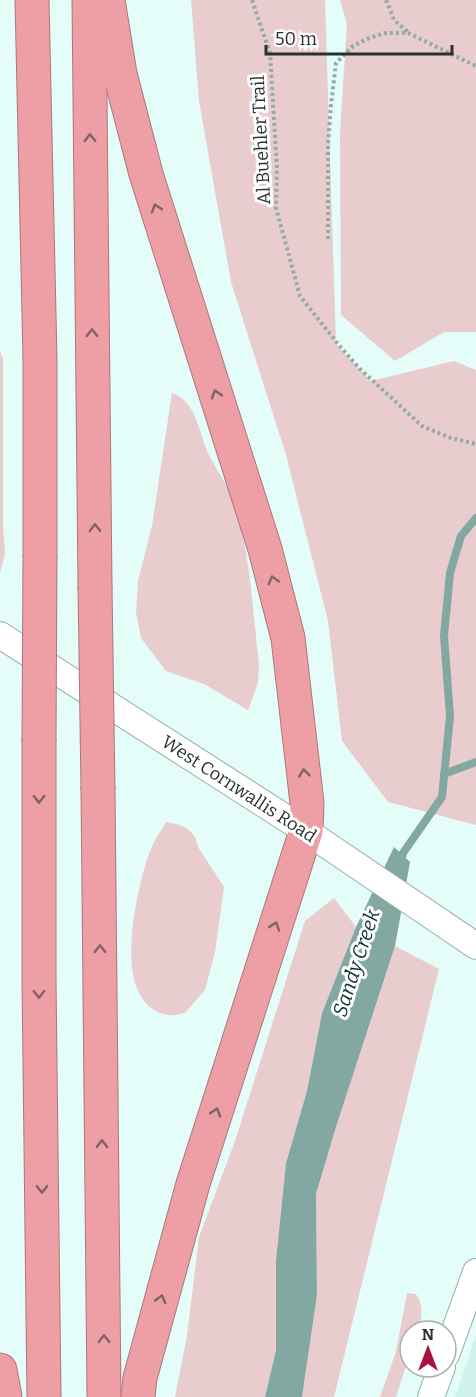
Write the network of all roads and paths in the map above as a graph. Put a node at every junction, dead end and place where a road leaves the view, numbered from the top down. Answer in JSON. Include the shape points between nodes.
{"nodes":[{"id":1,"x":32,"y":0,"type":"edge"},
{"id":2,"x":88,"y":0,"type":"edge"},
{"id":3,"x":108,"y":0,"type":"edge"},
{"id":4,"x":252,"y":0,"type":"edge"},
{"id":5,"x":386,"y":0,"type":"edge"},
{"id":6,"x":408,"y":33,"type":"junction"},
{"id":7,"x":476,"y":66,"type":"edge"},
{"id":8,"x":328,"y":238,"type":"dead end"},
{"id":9,"x":476,"y":444,"type":"edge"},
{"id":10,"x":0,"y":635,"type":"edge"},
{"id":11,"x":306,"y":831,"type":"junction"},
{"id":12,"x":465,"y":939,"type":"edge"},
{"id":13,"x":476,"y":1272,"type":"edge"},
{"id":14,"x":458,"y":1322,"type":"edge"},
{"id":15,"x":0,"y":1370,"type":"edge"},
{"id":16,"x":438,"y":1379,"type":"edge"},
{"id":17,"x":5,"y":1397,"type":"edge"},
{"id":18,"x":44,"y":1397,"type":"edge"},
{"id":19,"x":104,"y":1397,"type":"edge"},
{"id":20,"x":138,"y":1397,"type":"edge"},
{"id":21,"x":431,"y":1397,"type":"edge"}],
"edges":[{"from":1,"to":18,"type":"highway","one_way":true,"bridge":true,"via":[[40,360],[39,980]]},
{"from":19,"to":2,"type":"highway","one_way":true,"bridge":true},
{"from":11,"to":3,"type":"highway","one_way":true,"via":[[307,803],[288,638],[265,549],[146,174],[120,74]]},
{"from":4,"to":9,"type":"path","name":"Al Buehler Trail","via":[[270,53],[276,208],[300,296],[360,369],[422,426]]},
{"from":5,"to":6,"type":"path","via":[[394,20]]},
{"from":6,"to":7,"type":"path"},
{"from":6,"to":8,"type":"path","via":[[384,33],[367,39],[353,46],[336,63],[328,144]]},
{"from":10,"to":11,"type":"street","name":"West Cornwallis Road"},
{"from":11,"to":12,"type":"street","name":"West Cornwallis Road"},
{"from":20,"to":11,"type":"highway","one_way":true,"via":[[193,1184]]},
{"from":13,"to":14,"type":"street"},
{"from":15,"to":17,"type":"highway"},
{"from":16,"to":21,"type":"street"}]}
